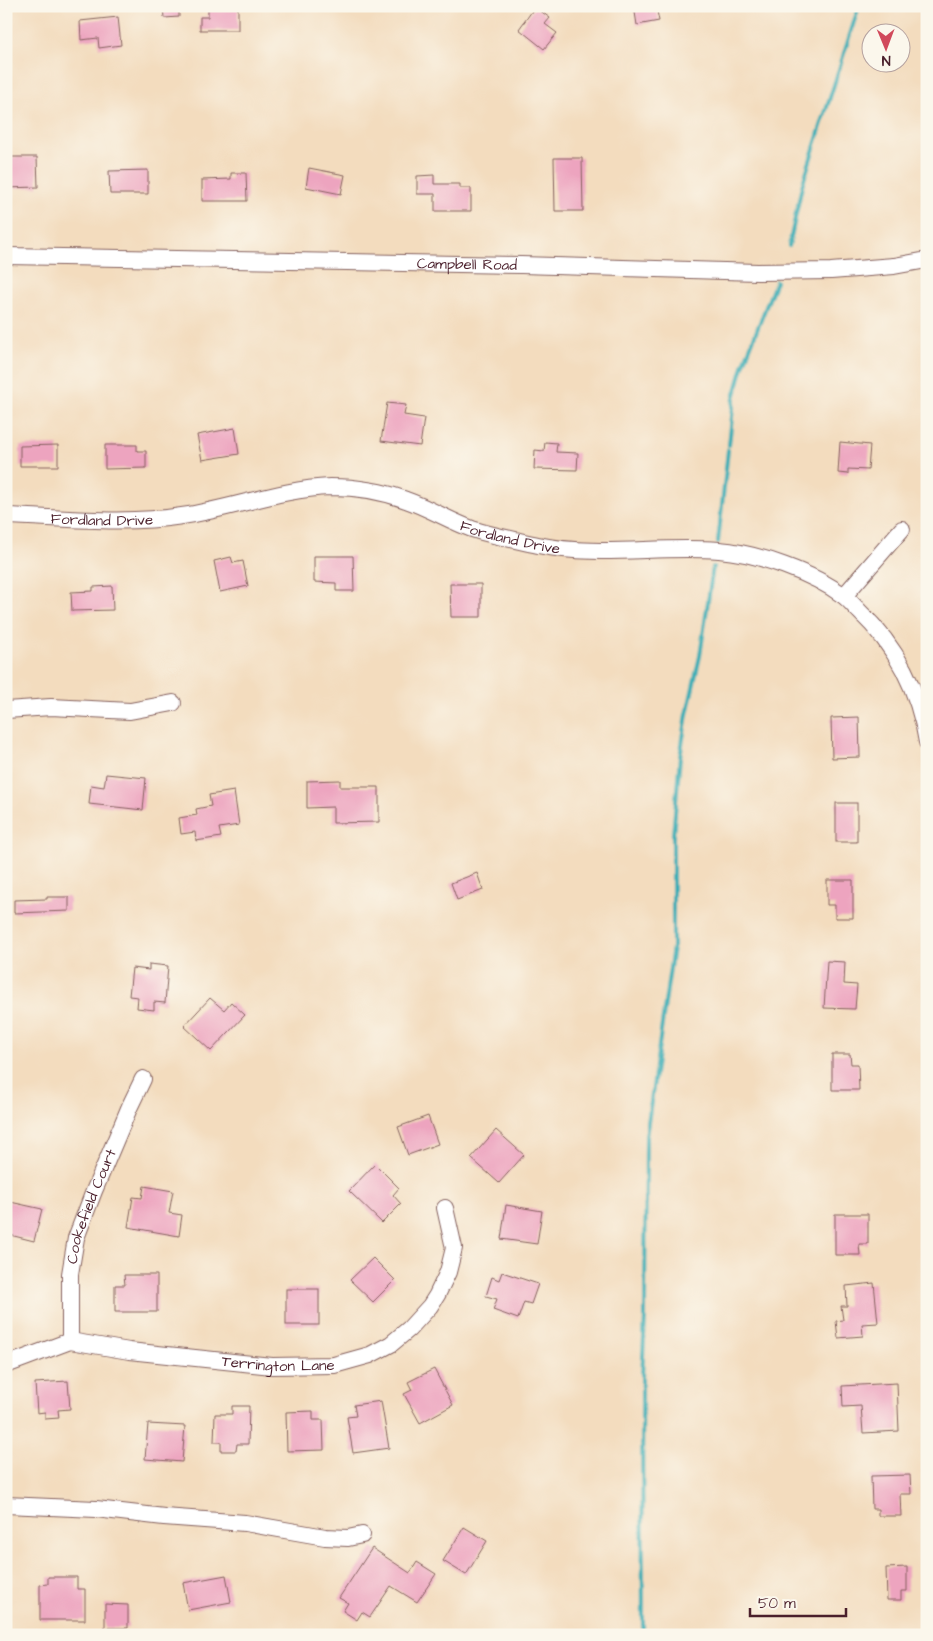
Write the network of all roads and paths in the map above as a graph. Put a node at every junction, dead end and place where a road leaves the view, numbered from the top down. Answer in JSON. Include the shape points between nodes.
{"nodes":[{"id":1,"x":6,"y":256,"type":"edge"},
{"id":2,"x":927,"y":260,"type":"edge"},
{"id":3,"x":6,"y":516,"type":"edge"},
{"id":4,"x":902,"y":529,"type":"dead end"},
{"id":5,"x":844,"y":596,"type":"junction"},
{"id":6,"x":173,"y":703,"type":"dead end"},
{"id":7,"x":6,"y":710,"type":"edge"},
{"id":8,"x":927,"y":742,"type":"edge"},
{"id":9,"x":143,"y":1079,"type":"dead end"},
{"id":10,"x":445,"y":1208,"type":"dead end"},
{"id":11,"x":70,"y":1341,"type":"junction"},
{"id":12,"x":6,"y":1365,"type":"edge"},
{"id":13,"x":6,"y":1505,"type":"edge"},
{"id":14,"x":362,"y":1535,"type":"dead end"}],
"edges":[{"from":1,"to":2,"type":"street","name":"Campbell Road","via":[[758,272],[841,271]]},
{"from":3,"to":5,"type":"street","name":"Fordland Drive","via":[[159,519],[212,511],[304,490],[354,488],[406,500],[474,529],[565,550],[690,549],[740,553],[793,569]]},
{"from":4,"to":5,"type":"street"},
{"from":5,"to":8,"type":"street","name":"Fordland Drive","via":[[883,637],[901,664],[915,694]]},
{"from":6,"to":7,"type":"street","via":[[130,711],[52,707]]},
{"from":9,"to":11,"type":"street","name":"Cookefield Court","via":[[76,1238],[70,1274]]},
{"from":10,"to":11,"type":"street","name":"Terrington Lane","via":[[454,1248],[448,1272],[437,1295],[409,1329],[370,1355],[334,1365],[272,1366],[129,1351]]},
{"from":11,"to":12,"type":"street"},
{"from":13,"to":14,"type":"street","via":[[96,1509],[245,1523],[325,1537]]}]}
